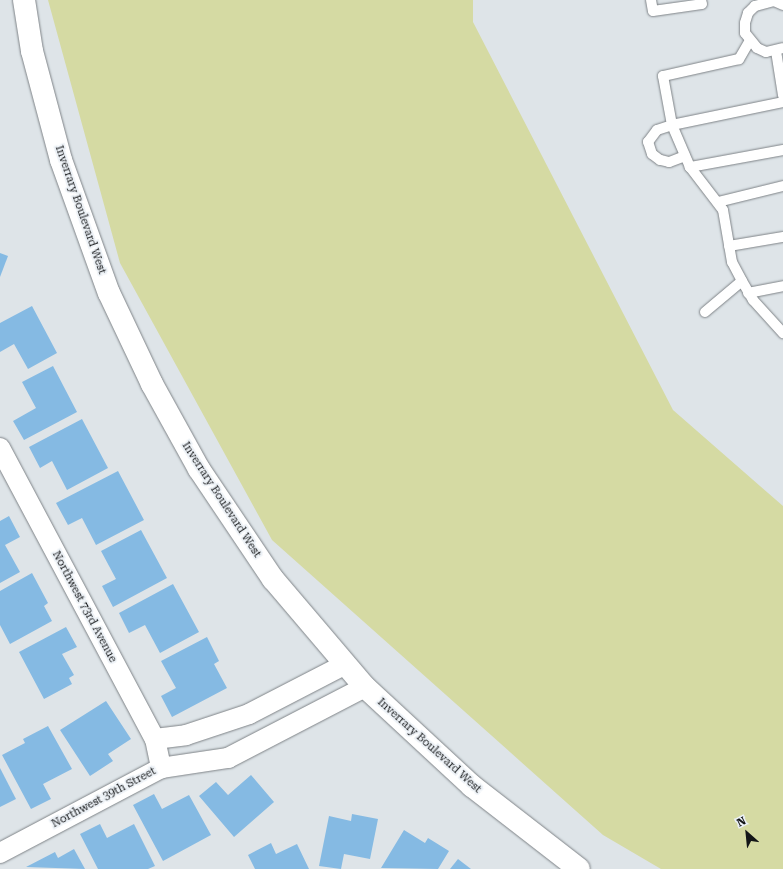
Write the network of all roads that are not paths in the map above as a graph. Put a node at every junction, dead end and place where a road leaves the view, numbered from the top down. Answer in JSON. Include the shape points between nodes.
{"nodes":[{"id":1,"x":24,"y":0,"type":"edge"},
{"id":2,"x":651,"y":0,"type":"edge"},
{"id":3,"x":701,"y":0,"type":"edge"},
{"id":4,"x":753,"y":3,"type":"edge"},
{"id":5,"x":783,"y":5,"type":"edge"},
{"id":6,"x":749,"y":42,"type":"junction"},
{"id":7,"x":779,"y":49,"type":"edge"},
{"id":8,"x":783,"y":95,"type":"edge"},
{"id":9,"x":783,"y":102,"type":"edge"},
{"id":10,"x":672,"y":124,"type":"junction"},
{"id":11,"x":783,"y":150,"type":"edge"},
{"id":12,"x":685,"y":156,"type":"junction"},
{"id":13,"x":690,"y":166,"type":"junction"},
{"id":14,"x":783,"y":186,"type":"edge"},
{"id":15,"x":718,"y":202,"type":"junction"},
{"id":16,"x":783,"y":237,"type":"edge"},
{"id":17,"x":729,"y":246,"type":"junction"},
{"id":18,"x":742,"y":281,"type":"junction"},
{"id":19,"x":783,"y":286,"type":"edge"},
{"id":20,"x":748,"y":293,"type":"junction"},
{"id":21,"x":704,"y":312,"type":"dead end"},
{"id":22,"x":783,"y":333,"type":"edge"},
{"id":23,"x":0,"y":448,"type":"edge"},
{"id":24,"x":344,"y":665,"type":"junction"},
{"id":25,"x":365,"y":688,"type":"junction"},
{"id":26,"x":210,"y":728,"type":"junction"},
{"id":27,"x":155,"y":739,"type":"junction"},
{"id":28,"x":218,"y":760,"type":"junction"},
{"id":29,"x":161,"y":768,"type":"junction"},
{"id":30,"x":0,"y":853,"type":"edge"},
{"id":31,"x":579,"y":869,"type":"edge"}],
"edges":[{"from":1,"to":24,"type":"street","name":"Inverrary Boulevard West","via":[[32,51],[61,160],[110,293],[152,384],[199,468],[273,579]]},
{"from":2,"to":3,"type":"lane","via":[[653,11],[702,4]]},
{"from":4,"to":5,"type":"lane","via":[[774,1]]},
{"from":4,"to":6,"type":"lane","via":[[745,23]]},
{"from":6,"to":7,"type":"lane","via":[[757,48]]},
{"from":6,"to":10,"type":"lane","via":[[739,59],[663,76]]},
{"from":7,"to":8,"type":"lane"},
{"from":9,"to":10,"type":"lane"},
{"from":10,"to":12,"type":"lane"},
{"from":10,"to":12,"type":"lane","via":[[657,130],[648,142],[652,154],[669,162]]},
{"from":11,"to":13,"type":"lane"},
{"from":12,"to":13,"type":"lane"},
{"from":13,"to":15,"type":"lane"},
{"from":14,"to":15,"type":"lane"},
{"from":15,"to":17,"type":"lane","via":[[723,210]]},
{"from":16,"to":17,"type":"lane"},
{"from":17,"to":18,"type":"lane","via":[[732,262]]},
{"from":18,"to":20,"type":"lane"},
{"from":18,"to":21,"type":"lane"},
{"from":19,"to":20,"type":"lane"},
{"from":20,"to":22,"type":"lane"},
{"from":23,"to":27,"type":"street","name":"Northwest 73rd Avenue"},
{"from":24,"to":25,"type":"street","name":"Inverrary Boulevard West"},
{"from":24,"to":26,"type":"street","via":[[249,714]]},
{"from":25,"to":28,"type":"street","name":"Northwest 39th Street","via":[[260,744]]},
{"from":25,"to":31,"type":"street","name":"Inverrary Boulevard West","via":[[472,786]]},
{"from":26,"to":27,"type":"street","via":[[186,735]]},
{"from":26,"to":28,"type":"street"},
{"from":27,"to":29,"type":"street","name":"Northwest 73rd Avenue"},
{"from":28,"to":29,"type":"street","name":"Northwest 39th Street"},
{"from":29,"to":30,"type":"street","name":"Northwest 39th Street"}]}
